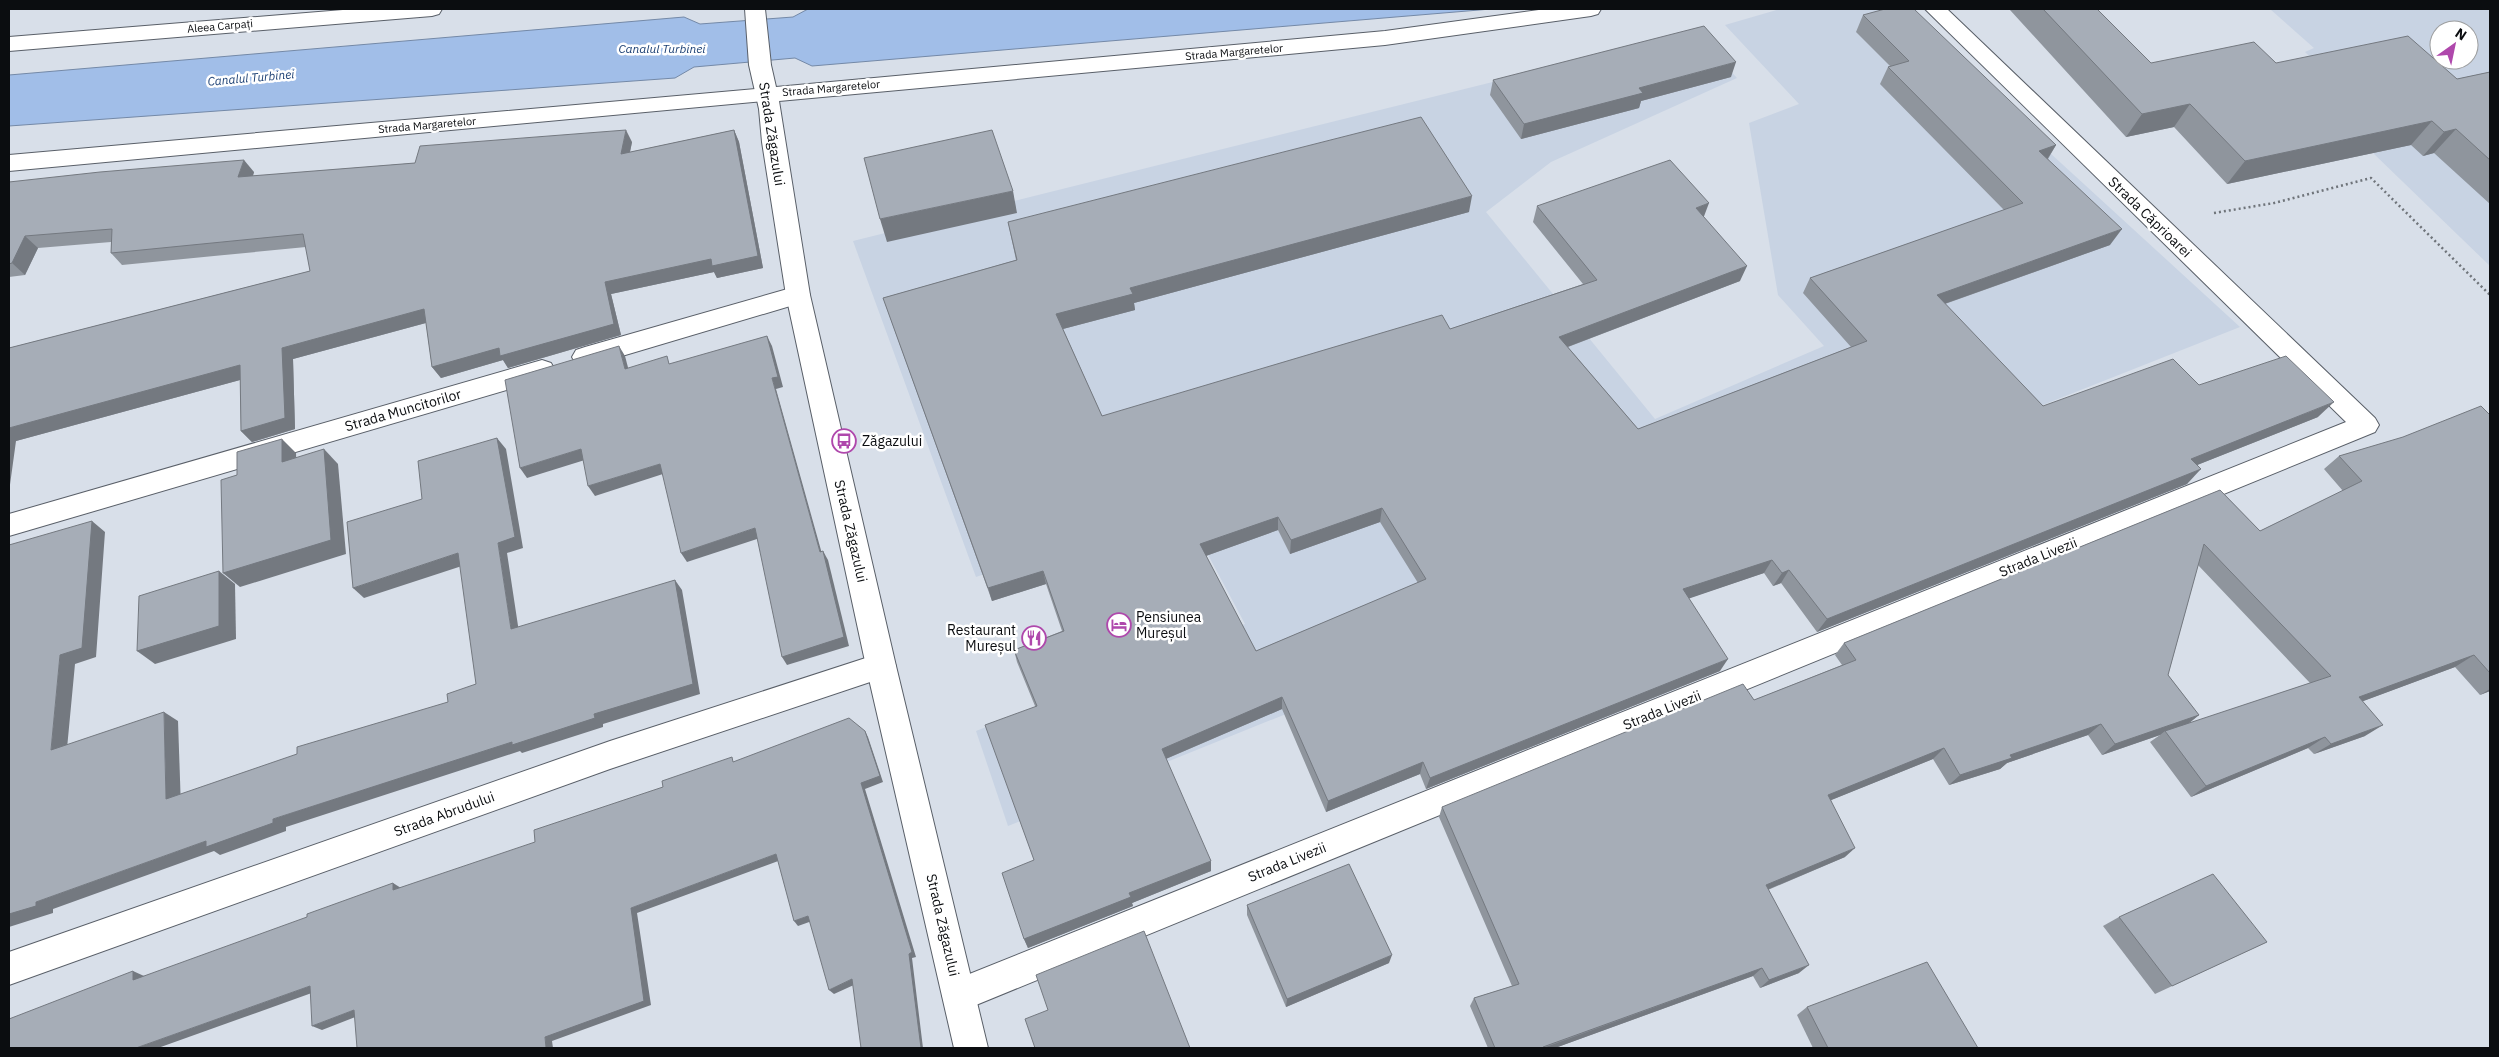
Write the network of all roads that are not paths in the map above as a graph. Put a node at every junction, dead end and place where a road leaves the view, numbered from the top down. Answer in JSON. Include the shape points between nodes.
{"nodes":[{"id":1,"x":432,"y":9,"type":"edge"},
{"id":2,"x":755,"y":9,"type":"edge"},
{"id":3,"x":1591,"y":9,"type":"edge"},
{"id":4,"x":1935,"y":9,"type":"edge"},
{"id":5,"x":9,"y":44,"type":"edge"},
{"id":6,"x":767,"y":95,"type":"junction"},
{"id":7,"x":9,"y":163,"type":"edge"},
{"id":8,"x":798,"y":296,"type":"junction"},
{"id":9,"x":2366,"y":425,"type":"joint"},
{"id":10,"x":9,"y":525,"type":"edge"},
{"id":11,"x":881,"y":666,"type":"junction"},
{"id":12,"x":9,"y":969,"type":"edge"},
{"id":13,"x":959,"y":995,"type":"junction"},
{"id":14,"x":971,"y":1048,"type":"edge"}],
"edges":[{"from":1,"to":5,"type":"street","name":"Aleea Carpați"},
{"from":2,"to":6,"type":"street","name":"Strada Zăgazului","via":[[760,65]]},
{"from":3,"to":6,"type":"street","name":"Strada Margaretelor","via":[[1385,38]]},
{"from":4,"to":9,"type":"street","name":"Strada Căprioarei"},
{"from":6,"to":7,"type":"street","name":"Strada Margaretelor"},
{"from":6,"to":8,"type":"street","name":"Strada Zăgazului"},
{"from":8,"to":10,"type":"street","name":"Strada Muncitorilor"},
{"from":8,"to":11,"type":"street","name":"Strada Zăgazului"},
{"from":9,"to":13,"type":"street","name":"Strada Livezii"},
{"from":11,"to":12,"type":"street","name":"Strada Abrudului","via":[[601,758]]},
{"from":11,"to":13,"type":"street","name":"Strada Zăgazului"},
{"from":13,"to":14,"type":"street","name":"Strada Zăgazului"}]}
